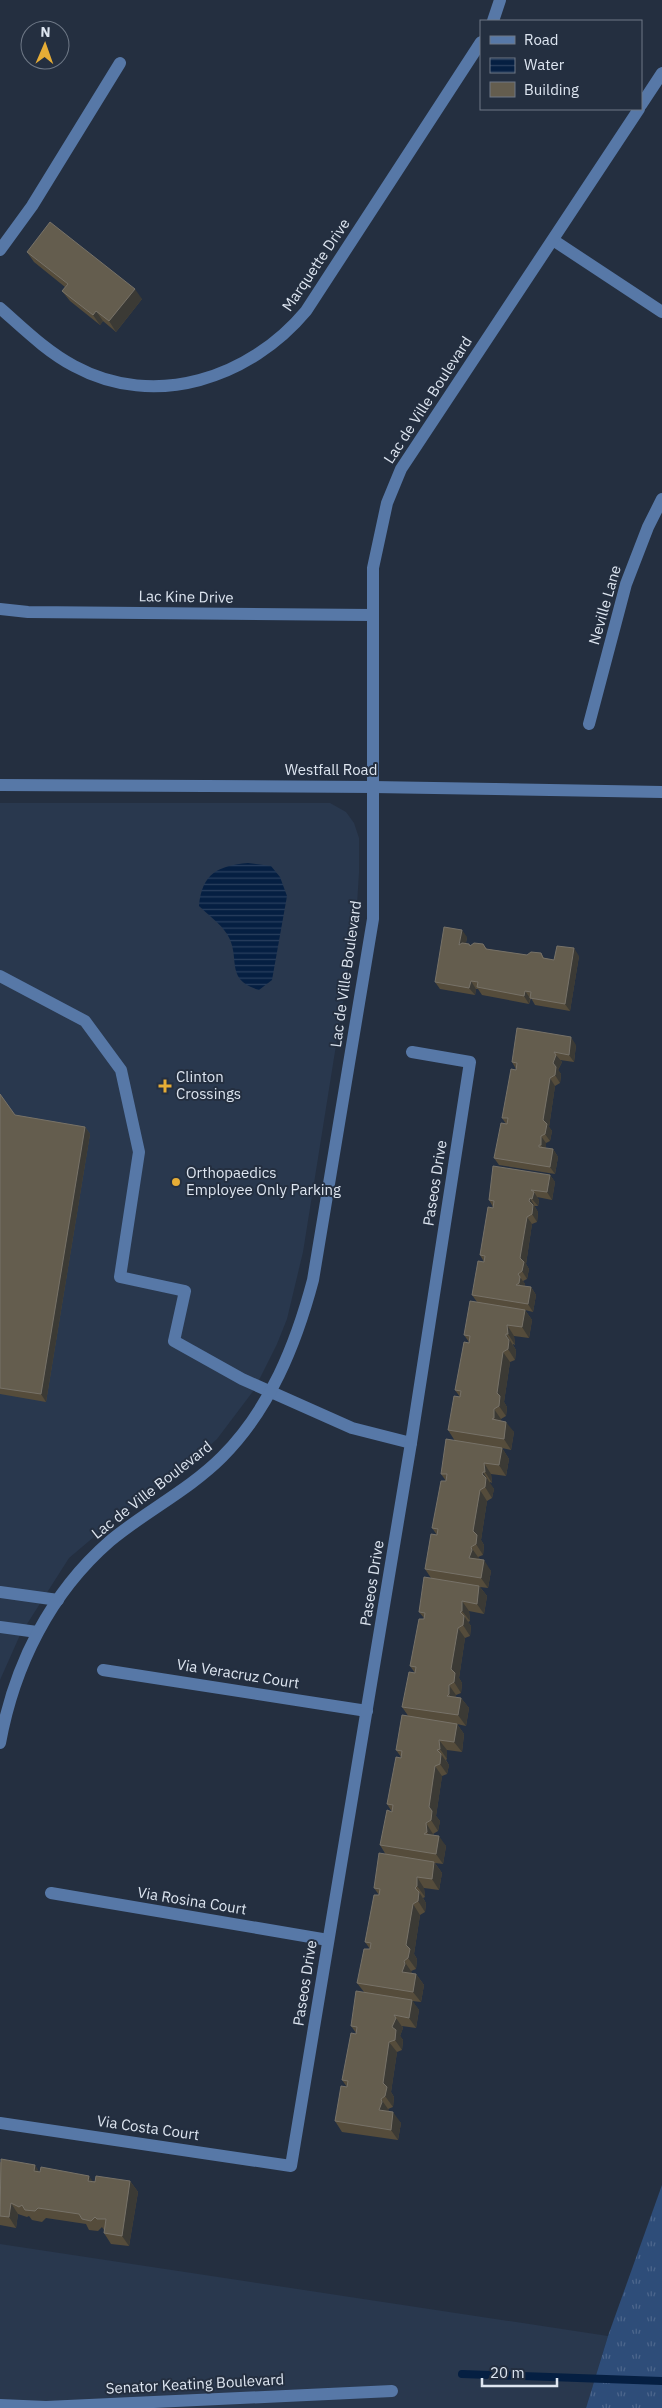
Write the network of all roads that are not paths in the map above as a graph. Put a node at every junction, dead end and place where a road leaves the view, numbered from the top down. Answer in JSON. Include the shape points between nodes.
{"nodes":[{"id":1,"x":500,"y":0,"type":"edge"},
{"id":2,"x":493,"y":20,"type":"edge"},
{"id":3,"x":480,"y":44,"type":"edge"},
{"id":4,"x":120,"y":63,"type":"dead end"},
{"id":5,"x":662,"y":73,"type":"edge"},
{"id":6,"x":642,"y":103,"type":"edge"},
{"id":7,"x":637,"y":110,"type":"edge"},
{"id":8,"x":553,"y":240,"type":"junction"},
{"id":9,"x":0,"y":250,"type":"edge"},
{"id":10,"x":0,"y":308,"type":"edge"},
{"id":11,"x":662,"y":312,"type":"edge"},
{"id":12,"x":662,"y":499,"type":"edge"},
{"id":13,"x":0,"y":609,"type":"edge"},
{"id":14,"x":372,"y":615,"type":"junction"},
{"id":15,"x":589,"y":724,"type":"dead end"},
{"id":16,"x":0,"y":785,"type":"edge"},
{"id":17,"x":373,"y":787,"type":"junction"},
{"id":18,"x":662,"y":792,"type":"edge"},
{"id":19,"x":0,"y":976,"type":"edge"},
{"id":20,"x":412,"y":1052,"type":"dead end"},
{"id":21,"x":270,"y":1392,"type":"junction"},
{"id":22,"x":411,"y":1443,"type":"junction"},
{"id":23,"x":0,"y":1592,"type":"edge"},
{"id":24,"x":58,"y":1600,"type":"junction"},
{"id":25,"x":0,"y":1627,"type":"edge"},
{"id":26,"x":37,"y":1632,"type":"junction"},
{"id":27,"x":103,"y":1670,"type":"dead end"},
{"id":28,"x":367,"y":1711,"type":"junction"},
{"id":29,"x":0,"y":1743,"type":"edge"},
{"id":30,"x":51,"y":1893,"type":"dead end"},
{"id":31,"x":328,"y":1940,"type":"junction"},
{"id":32,"x":0,"y":2123,"type":"edge"},
{"id":33,"x":291,"y":2166,"type":"joint"},
{"id":34,"x":392,"y":2391,"type":"dead end"},
{"id":35,"x":226,"y":2403,"type":"edge"},
{"id":36,"x":0,"y":2405,"type":"edge"}],
"edges":[{"from":1,"to":2,"type":"street"},
{"from":3,"to":10,"type":"street","name":"Marquette Drive","via":[[306,311],[289,332],[261,354],[224,373],[183,384],[145,386],[107,380],[74,366],[42,346]]},
{"from":4,"to":9,"type":"street","via":[[32,206]]},
{"from":5,"to":6,"type":"street"},
{"from":7,"to":8,"type":"street","name":"Lac de Ville Boulevard"},
{"from":8,"to":11,"type":"street"},
{"from":8,"to":14,"type":"street","name":"Lac de Ville Boulevard","via":[[401,469],[380,530],[373,568]]},
{"from":12,"to":15,"type":"street","name":"Neville Lane","via":[[626,584]]},
{"from":13,"to":14,"type":"street","name":"Lac Kine Drive","via":[[28,612]]},
{"from":14,"to":17,"type":"street","name":"Lac de Ville Boulevard"},
{"from":16,"to":17,"type":"street","name":"Westfall Road"},
{"from":17,"to":18,"type":"street","name":"Westfall Road"},
{"from":17,"to":21,"type":"street","name":"Lac de Ville Boulevard","via":[[373,919],[314,1280],[301,1324]]},
{"from":19,"to":21,"type":"street","via":[[86,1021],[121,1070],[139,1152],[120,1277],[185,1291],[174,1341]]},
{"from":20,"to":22,"type":"street","name":"Paseos Drive","via":[[470,1062]]},
{"from":21,"to":22,"type":"street","via":[[352,1428]]},
{"from":21,"to":24,"type":"street","name":"Lac de Ville Boulevard","via":[[243,1433],[222,1456],[200,1476],[110,1541],[78,1573]]},
{"from":22,"to":28,"type":"street","name":"Paseos Drive"},
{"from":23,"to":24,"type":"street"},
{"from":24,"to":26,"type":"street","name":"Lac de Ville Boulevard"},
{"from":25,"to":26,"type":"street"},
{"from":26,"to":29,"type":"street","name":"Lac de Ville Boulevard","via":[[14,1683]]},
{"from":27,"to":28,"type":"street","name":"Via Veracruz Court"},
{"from":28,"to":31,"type":"street","name":"Paseos Drive"},
{"from":30,"to":31,"type":"street","name":"Via Rosina Court"},
{"from":31,"to":33,"type":"street","name":"Paseos Drive"},
{"from":32,"to":33,"type":"street","name":"Via Costa Court"},
{"from":34,"to":35,"type":"street","name":"Senator Keating Boulevard"},
{"from":35,"to":36,"type":"street","name":"Senator Keating Boulevard"}]}
